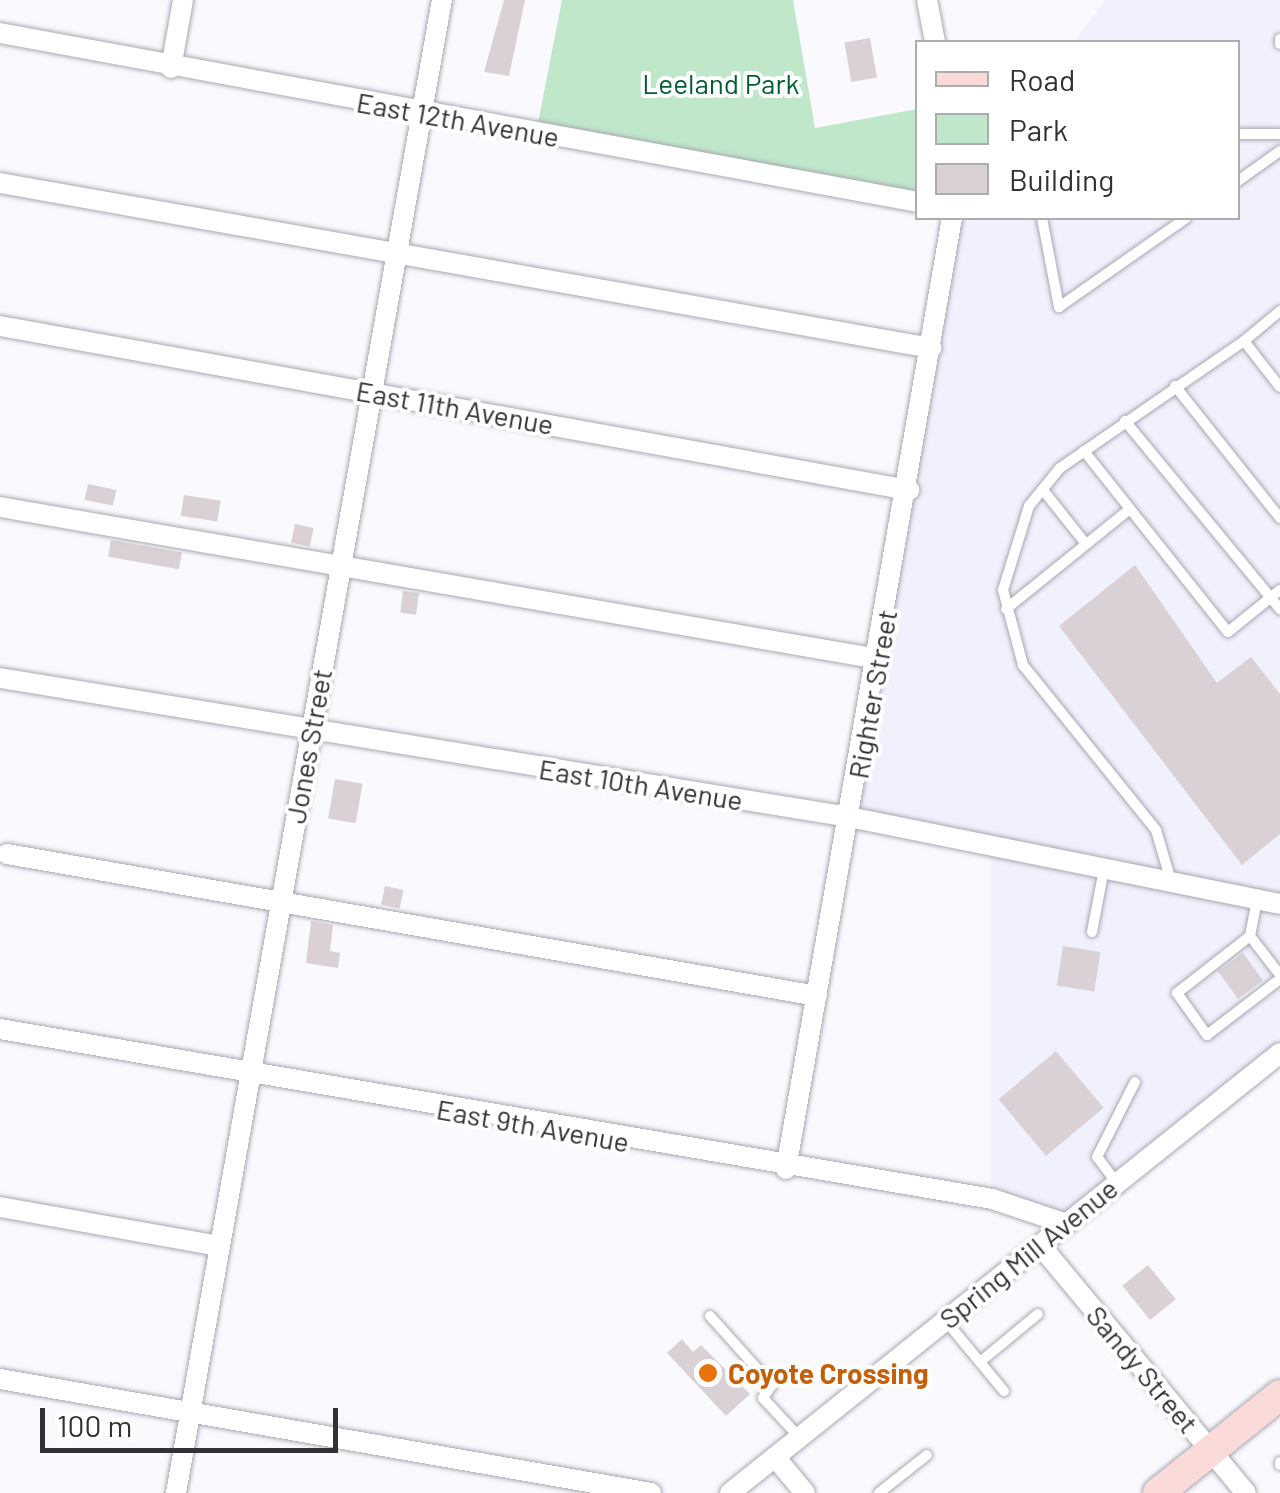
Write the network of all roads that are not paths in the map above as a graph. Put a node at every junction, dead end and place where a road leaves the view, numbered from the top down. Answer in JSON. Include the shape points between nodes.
{"nodes":[{"id":1,"x":183,"y":0,"type":"edge"},
{"id":2,"x":442,"y":0,"type":"edge"},
{"id":3,"x":927,"y":0,"type":"edge"},
{"id":4,"x":0,"y":33,"type":"edge"},
{"id":5,"x":935,"y":40,"type":"edge"},
{"id":6,"x":170,"y":68,"type":"junction"},
{"id":7,"x":424,"y":112,"type":"junction"},
{"id":8,"x":1240,"y":134,"type":"edge"},
{"id":9,"x":1280,"y":134,"type":"edge"},
{"id":10,"x":1280,"y":152,"type":"edge"},
{"id":11,"x":1240,"y":180,"type":"edge"},
{"id":12,"x":0,"y":183,"type":"edge"},
{"id":13,"x":915,"y":201,"type":"edge"},
{"id":14,"x":952,"y":220,"type":"edge"},
{"id":15,"x":1042,"y":220,"type":"edge"},
{"id":16,"x":1183,"y":220,"type":"edge"},
{"id":17,"x":396,"y":252,"type":"junction"},
{"id":18,"x":1280,"y":311,"type":"edge"},
{"id":19,"x":0,"y":326,"type":"edge"},
{"id":20,"x":1244,"y":341,"type":"junction"},
{"id":21,"x":931,"y":348,"type":"junction"},
{"id":22,"x":1175,"y":386,"type":"junction"},
{"id":23,"x":1280,"y":387,"type":"edge"},
{"id":24,"x":370,"y":391,"type":"junction"},
{"id":25,"x":1125,"y":421,"type":"junction"},
{"id":26,"x":1084,"y":450,"type":"junction"},
{"id":27,"x":908,"y":490,"type":"junction"},
{"id":28,"x":1042,"y":490,"type":"junction"},
{"id":29,"x":0,"y":507,"type":"edge"},
{"id":30,"x":1130,"y":509,"type":"junction"},
{"id":31,"x":1280,"y":518,"type":"edge"},
{"id":32,"x":1086,"y":544,"type":"junction"},
{"id":33,"x":340,"y":564,"type":"junction"},
{"id":34,"x":1275,"y":594,"type":"edge"},
{"id":35,"x":1006,"y":609,"type":"junction"},
{"id":36,"x":1280,"y":609,"type":"edge"},
{"id":37,"x":878,"y":659,"type":"junction"},
{"id":38,"x":0,"y":678,"type":"edge"},
{"id":39,"x":310,"y":731,"type":"junction"},
{"id":40,"x":849,"y":817,"type":"junction"},
{"id":41,"x":7,"y":854,"type":"dead end"},
{"id":42,"x":1104,"y":868,"type":"junction"},
{"id":43,"x":1172,"y":881,"type":"junction"},
{"id":44,"x":1258,"y":899,"type":"junction"},
{"id":45,"x":281,"y":904,"type":"junction"},
{"id":46,"x":1280,"y":904,"type":"edge"},
{"id":47,"x":1092,"y":932,"type":"dead end"},
{"id":48,"x":1250,"y":936,"type":"junction"},
{"id":49,"x":1280,"y":977,"type":"edge"},
{"id":50,"x":817,"y":996,"type":"junction"},
{"id":51,"x":0,"y":1030,"type":"edge"},
{"id":52,"x":1280,"y":1053,"type":"edge"},
{"id":53,"x":252,"y":1076,"type":"junction"},
{"id":54,"x":1135,"y":1082,"type":"dead end"},
{"id":55,"x":786,"y":1169,"type":"junction"},
{"id":56,"x":1116,"y":1182,"type":"junction"},
{"id":57,"x":0,"y":1207,"type":"edge"},
{"id":58,"x":1064,"y":1223,"type":"junction"},
{"id":59,"x":1040,"y":1245,"type":"junction"},
{"id":60,"x":219,"y":1246,"type":"junction"},
{"id":61,"x":1038,"y":1314,"type":"dead end"},
{"id":62,"x":710,"y":1316,"type":"dead end"},
{"id":63,"x":946,"y":1320,"type":"junction"},
{"id":64,"x":980,"y":1362,"type":"junction"},
{"id":65,"x":0,"y":1378,"type":"edge"},
{"id":66,"x":1004,"y":1391,"type":"dead end"},
{"id":67,"x":1280,"y":1395,"type":"edge"},
{"id":68,"x":187,"y":1412,"type":"junction"},
{"id":69,"x":799,"y":1438,"type":"junction"},
{"id":70,"x":1210,"y":1451,"type":"junction"},
{"id":71,"x":927,"y":1455,"type":"dead end"},
{"id":72,"x":774,"y":1457,"type":"junction"},
{"id":73,"x":176,"y":1493,"type":"edge"},
{"id":74,"x":651,"y":1493,"type":"edge"},
{"id":75,"x":730,"y":1493,"type":"edge"},
{"id":76,"x":805,"y":1493,"type":"edge"},
{"id":77,"x":879,"y":1493,"type":"edge"},
{"id":78,"x":1158,"y":1493,"type":"edge"},
{"id":79,"x":1246,"y":1493,"type":"edge"}],
"edges":[{"from":1,"to":6,"type":"street"},
{"from":2,"to":7,"type":"street","name":"Jones Street"},
{"from":3,"to":5,"type":"street"},
{"from":4,"to":6,"type":"street","name":"East 12th Avenue"},
{"from":6,"to":7,"type":"street","name":"East 12th Avenue"},
{"from":7,"to":13,"type":"street","name":"East 12th Avenue"},
{"from":7,"to":17,"type":"street","name":"Jones Street"},
{"from":8,"to":9,"type":"lane"},
{"from":10,"to":11,"type":"lane"},
{"from":12,"to":17,"type":"street"},
{"from":14,"to":21,"type":"street","name":"Righter Street"},
{"from":15,"to":16,"type":"lane","via":[[1059,306]]},
{"from":17,"to":21,"type":"street"},
{"from":17,"to":24,"type":"street","name":"Jones Street"},
{"from":18,"to":20,"type":"lane"},
{"from":19,"to":24,"type":"street","name":"East 11th Avenue"},
{"from":20,"to":22,"type":"lane"},
{"from":20,"to":23,"type":"lane"},
{"from":21,"to":27,"type":"street","name":"Righter Street"},
{"from":22,"to":25,"type":"lane"},
{"from":22,"to":31,"type":"lane"},
{"from":24,"to":27,"type":"street","name":"East 11th Avenue"},
{"from":24,"to":33,"type":"street","name":"Jones Street"},
{"from":25,"to":26,"type":"lane"},
{"from":25,"to":34,"type":"lane"},
{"from":26,"to":28,"type":"lane"},
{"from":26,"to":30,"type":"lane"},
{"from":27,"to":37,"type":"street","name":"Righter Street"},
{"from":28,"to":32,"type":"lane"},
{"from":28,"to":35,"type":"lane","via":[[1029,506],[1003,590]]},
{"from":29,"to":33,"type":"street"},
{"from":30,"to":32,"type":"lane"},
{"from":30,"to":34,"type":"lane","via":[[1228,632]]},
{"from":32,"to":35,"type":"lane"},
{"from":33,"to":37,"type":"street"},
{"from":33,"to":39,"type":"street","name":"Jones Street"},
{"from":34,"to":36,"type":"lane"},
{"from":35,"to":43,"type":"lane","via":[[1023,665],[1156,830]]},
{"from":37,"to":40,"type":"street","name":"Righter Street"},
{"from":38,"to":39,"type":"street","name":"East 10th Avenue"},
{"from":39,"to":40,"type":"street","name":"East 10th Avenue"},
{"from":39,"to":45,"type":"street","name":"Jones Street"},
{"from":40,"to":42,"type":"street","name":"East 10th Avenue"},
{"from":40,"to":50,"type":"street","name":"Righter Street"},
{"from":41,"to":45,"type":"street"},
{"from":42,"to":43,"type":"street","name":"East 10th Avenue"},
{"from":42,"to":47,"type":"lane"},
{"from":43,"to":44,"type":"street","name":"East 10th Avenue"},
{"from":44,"to":46,"type":"street","name":"East 10th Avenue"},
{"from":44,"to":48,"type":"lane"},
{"from":45,"to":50,"type":"street"},
{"from":45,"to":53,"type":"street","name":"Jones Street"},
{"from":48,"to":49,"type":"lane"},
{"from":48,"to":49,"type":"lane","via":[[1177,993],[1207,1035]]},
{"from":50,"to":55,"type":"street","name":"Righter Street"},
{"from":51,"to":53,"type":"street","name":"East 9th Avenue"},
{"from":52,"to":56,"type":"street","name":"Spring Mill Avenue"},
{"from":53,"to":55,"type":"street","name":"East 9th Avenue"},
{"from":53,"to":60,"type":"street","name":"Jones Street"},
{"from":54,"to":56,"type":"lane","via":[[1097,1157]]},
{"from":55,"to":58,"type":"street","name":"East 9th Avenue","via":[[992,1199]]},
{"from":56,"to":58,"type":"street","name":"Spring Mill Avenue"},
{"from":57,"to":60,"type":"street"},
{"from":58,"to":59,"type":"street","name":"Spring Mill Avenue"},
{"from":59,"to":63,"type":"street","name":"Spring Mill Avenue"},
{"from":59,"to":70,"type":"street","name":"Sandy Street"},
{"from":60,"to":68,"type":"street","name":"Jones Street"},
{"from":61,"to":64,"type":"lane"},
{"from":62,"to":69,"type":"lane","via":[[772,1385],[763,1398]]},
{"from":63,"to":64,"type":"lane"},
{"from":63,"to":69,"type":"street","name":"Spring Mill Avenue"},
{"from":64,"to":66,"type":"lane"},
{"from":65,"to":68,"type":"street"},
{"from":67,"to":70,"type":"main road"},
{"from":68,"to":73,"type":"street","name":"Jones Street"},
{"from":68,"to":74,"type":"street"},
{"from":69,"to":72,"type":"street","name":"Spring Mill Avenue"},
{"from":70,"to":78,"type":"main road"},
{"from":70,"to":79,"type":"street","name":"Sandy Street"},
{"from":71,"to":77,"type":"lane"},
{"from":72,"to":75,"type":"street","name":"Spring Mill Avenue"},
{"from":72,"to":76,"type":"street"}]}
